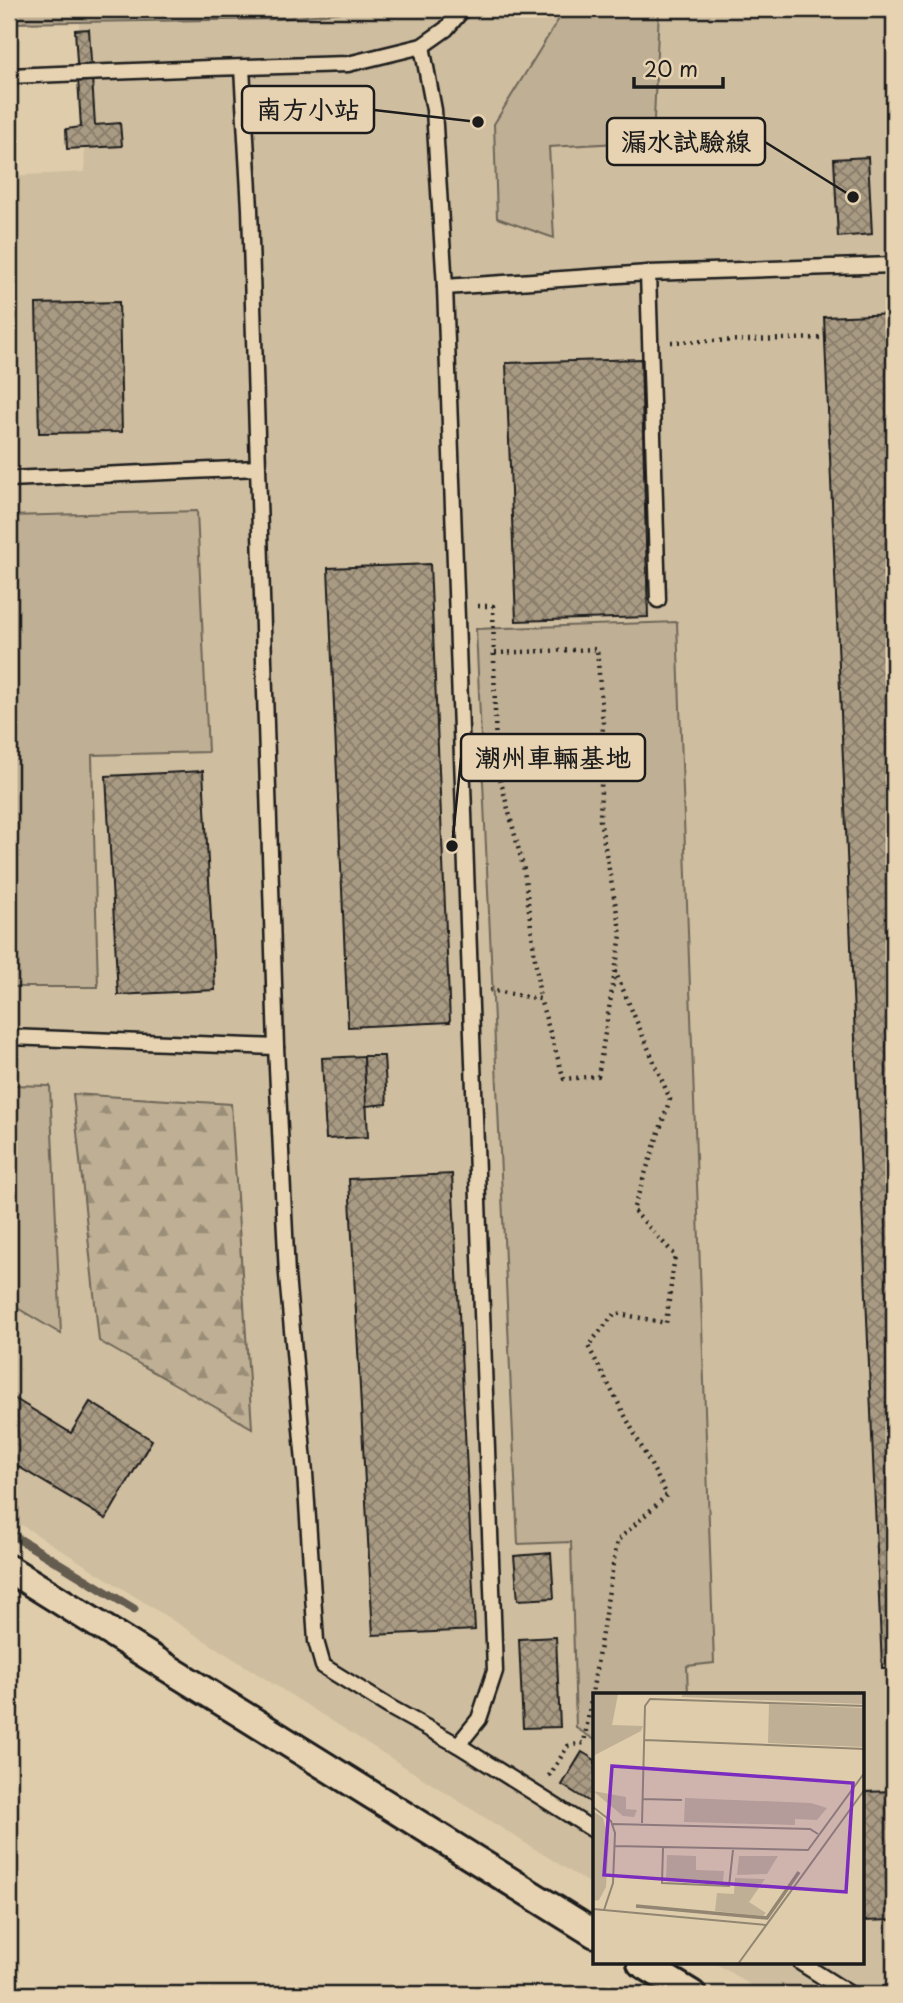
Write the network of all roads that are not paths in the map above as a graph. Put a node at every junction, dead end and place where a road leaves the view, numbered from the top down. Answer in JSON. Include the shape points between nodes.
{"nodes":[{"id":1,"x":463,"y":9,"type":"edge"},
{"id":2,"x":422,"y":46,"type":"junction"},
{"id":3,"x":242,"y":68,"type":"junction"},
{"id":4,"x":9,"y":76,"type":"edge"},
{"id":5,"x":894,"y":265,"type":"edge"},
{"id":6,"x":648,"y":273,"type":"junction"},
{"id":7,"x":445,"y":288,"type":"junction"},
{"id":8,"x":258,"y":468,"type":"junction"},
{"id":9,"x":9,"y":479,"type":"edge"},
{"id":10,"x":658,"y":600,"type":"dead end"},
{"id":11,"x":9,"y":1037,"type":"edge"},
{"id":12,"x":276,"y":1047,"type":"junction"},
{"id":13,"x":9,"y":1569,"type":"edge"},
{"id":14,"x":458,"y":1745,"type":"junction"},
{"id":15,"x":593,"y":1830,"type":"edge"},
{"id":16,"x":593,"y":1933,"type":"edge"},
{"id":17,"x":644,"y":1965,"type":"edge"},
{"id":18,"x":804,"y":1965,"type":"edge"},
{"id":19,"x":692,"y":1994,"type":"edge"},
{"id":20,"x":850,"y":1994,"type":"edge"}],
"edges":[{"from":1,"to":2,"type":"lane"},
{"from":2,"to":3,"type":"lane","via":[[348,64]]},
{"from":2,"to":7,"type":"lane","via":[[434,110]]},
{"from":3,"to":4,"type":"lane"},
{"from":3,"to":8,"type":"lane"},
{"from":5,"to":6,"type":"lane"},
{"from":6,"to":7,"type":"lane"},
{"from":6,"to":10,"type":"lane"},
{"from":7,"to":14,"type":"lane","via":[[495,1671],[480,1718]]},
{"from":8,"to":9,"type":"lane"},
{"from":8,"to":12,"type":"lane"},
{"from":11,"to":12,"type":"lane"},
{"from":12,"to":14,"type":"lane","via":[[287,1275],[316,1641],[323,1666]]},
{"from":13,"to":16,"type":"street"},
{"from":14,"to":15,"type":"lane"},
{"from":17,"to":19,"type":"street"},
{"from":18,"to":20,"type":"lane"}]}
